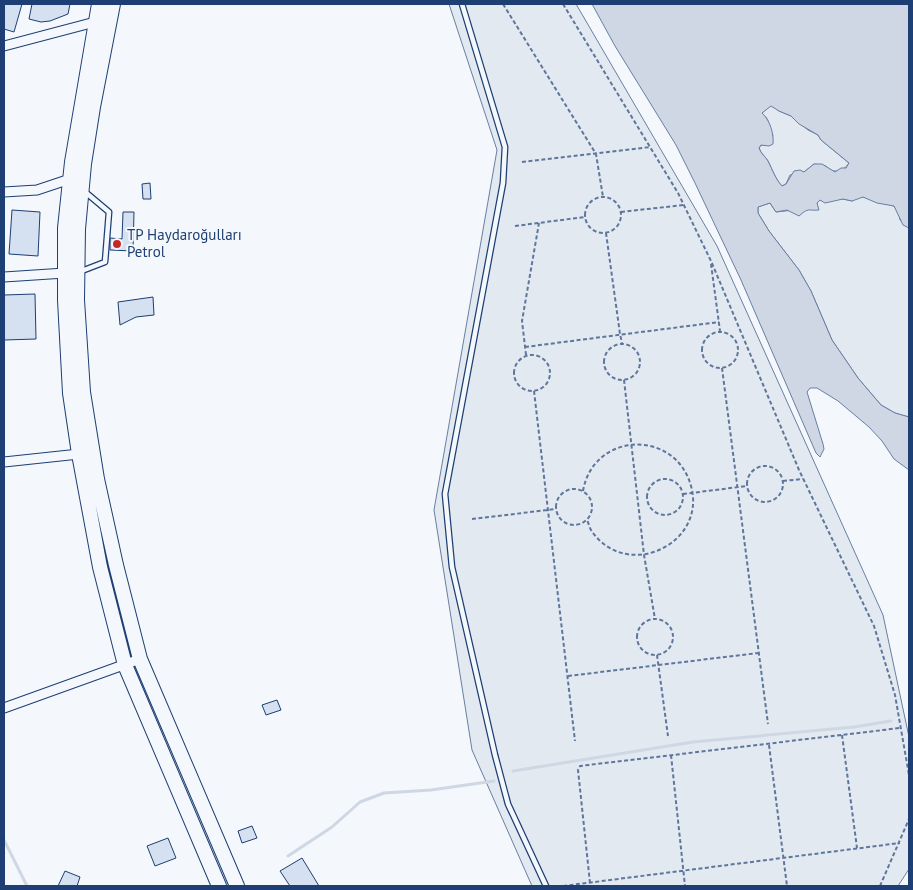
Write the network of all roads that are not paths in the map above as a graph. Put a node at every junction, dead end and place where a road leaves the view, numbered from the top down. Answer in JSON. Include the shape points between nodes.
{"nodes":[{"id":1,"x":99,"y":4,"type":"edge"},
{"id":2,"x":113,"y":4,"type":"edge"},
{"id":3,"x":462,"y":4,"type":"edge"},
{"id":4,"x":95,"y":22,"type":"junction"},
{"id":5,"x":4,"y":46,"type":"edge"},
{"id":6,"x":70,"y":179,"type":"junction"},
{"id":7,"x":82,"y":189,"type":"junction"},
{"id":8,"x":4,"y":192,"type":"edge"},
{"id":9,"x":71,"y":273,"type":"junction"},
{"id":10,"x":4,"y":277,"type":"edge"},
{"id":11,"x":79,"y":454,"type":"junction"},
{"id":12,"x":4,"y":462,"type":"edge"},
{"id":13,"x":140,"y":659,"type":"junction"},
{"id":14,"x":125,"y":664,"type":"junction"},
{"id":15,"x":4,"y":708,"type":"edge"},
{"id":16,"x":219,"y":886,"type":"edge"},
{"id":17,"x":237,"y":886,"type":"edge"},
{"id":18,"x":546,"y":886,"type":"edge"}],
"edges":[{"from":1,"to":4,"type":"main road"},
{"from":2,"to":7,"type":"main road","via":[[93,107]]},
{"from":3,"to":18,"type":"lane","via":[[505,147],[502,182],[445,494],[451,558],[508,804]]},
{"from":4,"to":5,"type":"street"},
{"from":4,"to":6,"type":"main road"},
{"from":6,"to":8,"type":"street","via":[[37,190]]},
{"from":6,"to":9,"type":"main road","via":[[65,228]]},
{"from":7,"to":9,"type":"main road"},
{"from":7,"to":9,"type":"lane","via":[[108,212],[105,262]]},
{"from":9,"to":10,"type":"street"},
{"from":9,"to":11,"type":"main road","via":[[65,300],[70,393]]},
{"from":9,"to":13,"type":"main road","via":[[77,300],[83,392],[97,479]]},
{"from":11,"to":12,"type":"street"},
{"from":11,"to":14,"type":"main road","via":[[100,568]]},
{"from":13,"to":14,"type":"street"},
{"from":13,"to":17,"type":"main road"},
{"from":14,"to":15,"type":"street"},
{"from":14,"to":16,"type":"main road"}]}
